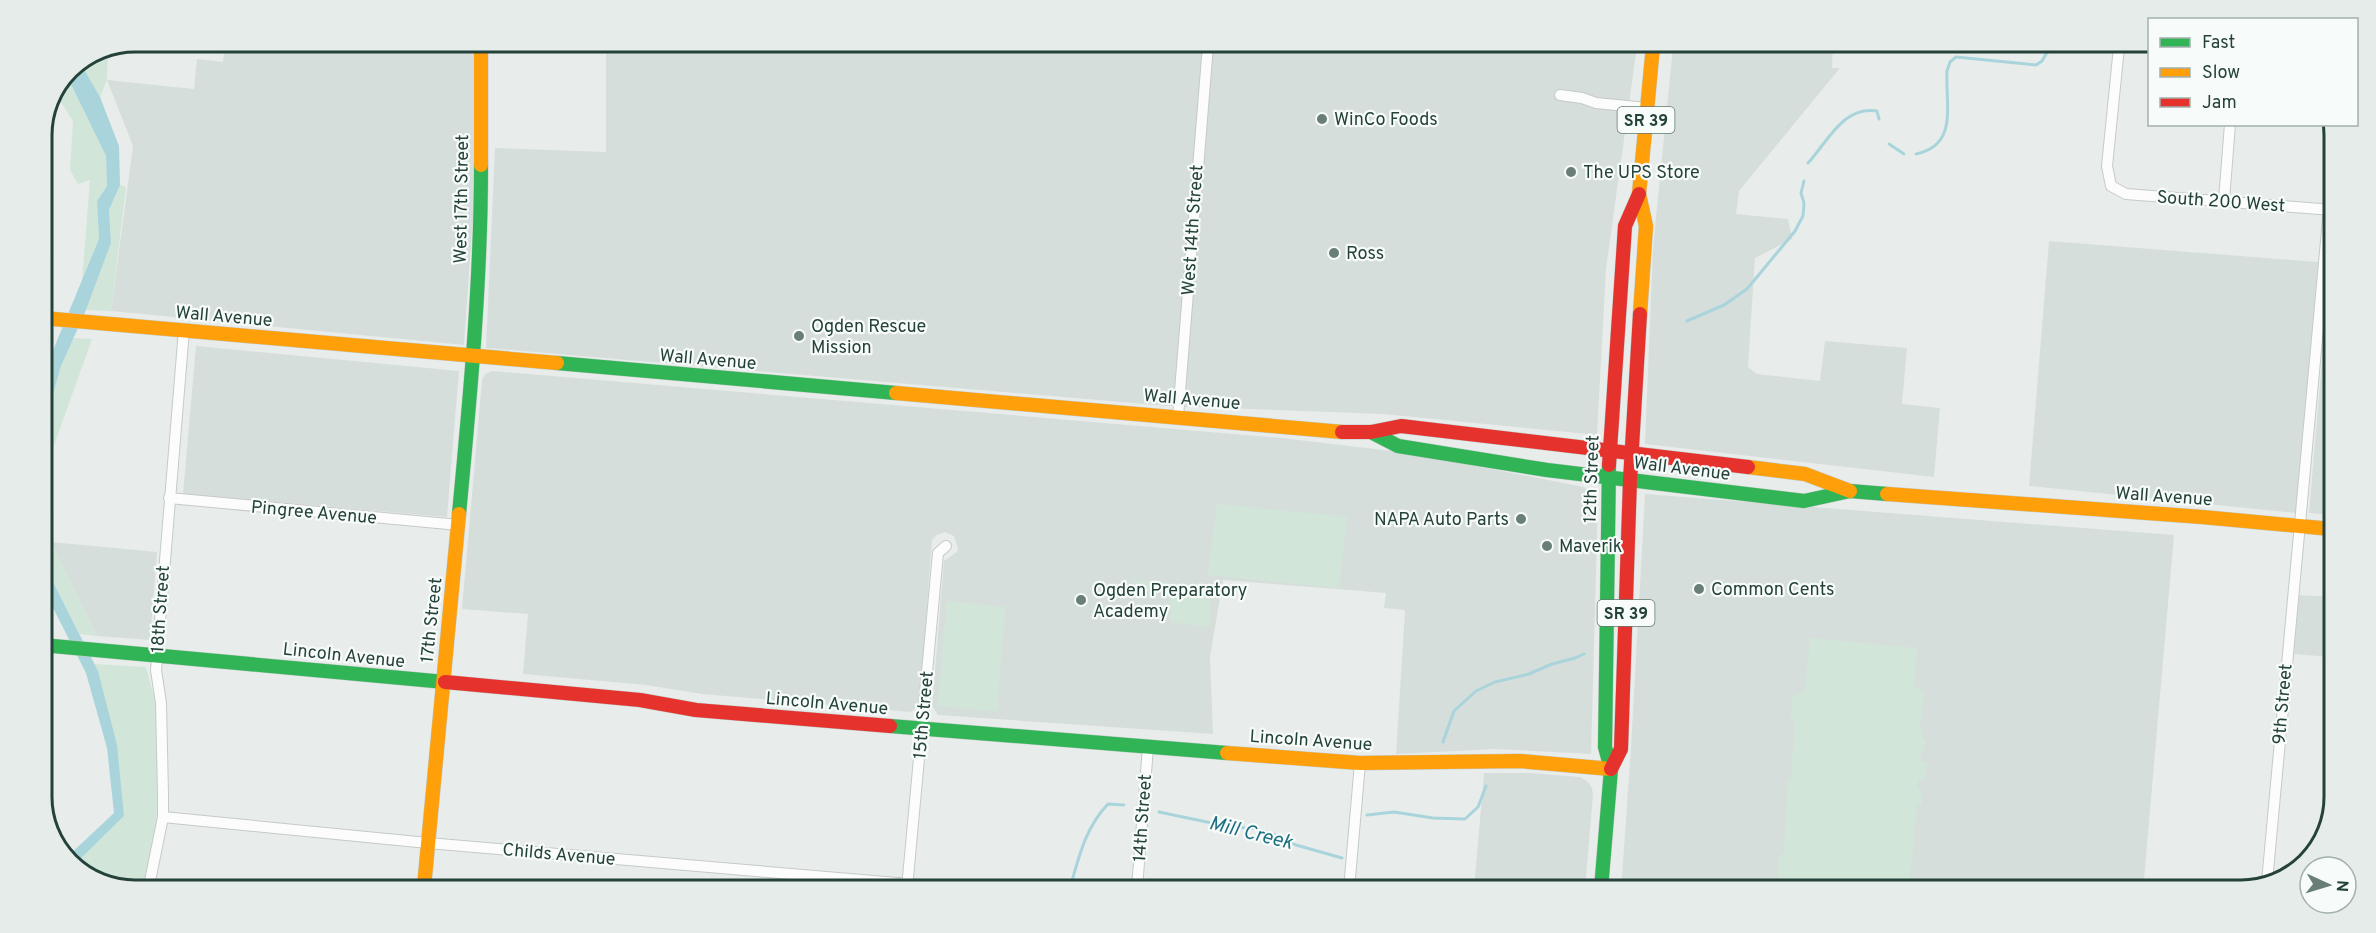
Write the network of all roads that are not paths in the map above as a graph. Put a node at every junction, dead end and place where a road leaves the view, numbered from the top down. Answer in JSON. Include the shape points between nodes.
{"nodes":[{"id":1,"x":482,"y":52,"type":"edge"},
{"id":2,"x":1207,"y":52,"type":"edge"},
{"id":3,"x":1652,"y":52,"type":"edge"},
{"id":4,"x":2118,"y":52,"type":"edge"},
{"id":5,"x":1560,"y":95,"type":"dead end"},
{"id":6,"x":1647,"y":108,"type":"junction"},
{"id":7,"x":2230,"y":126,"type":"edge"},
{"id":8,"x":1639,"y":194,"type":"junction"},
{"id":9,"x":2224,"y":200,"type":"junction"},
{"id":10,"x":2323,"y":209,"type":"edge"},
{"id":11,"x":2323,"y":287,"type":"edge"},
{"id":12,"x":52,"y":319,"type":"edge"},
{"id":13,"x":184,"y":330,"type":"junction"},
{"id":14,"x":472,"y":357,"type":"junction"},
{"id":15,"x":1178,"y":416,"type":"junction"},
{"id":16,"x":1371,"y":432,"type":"junction"},
{"id":17,"x":1610,"y":452,"type":"junction"},
{"id":18,"x":1632,"y":454,"type":"junction"},
{"id":19,"x":1608,"y":477,"type":"junction"},
{"id":20,"x":1630,"y":480,"type":"junction"},
{"id":21,"x":1850,"y":491,"type":"junction"},
{"id":22,"x":169,"y":498,"type":"junction"},
{"id":23,"x":459,"y":525,"type":"junction"},
{"id":24,"x":2299,"y":526,"type":"junction"},
{"id":25,"x":2324,"y":528,"type":"edge"},
{"id":26,"x":946,"y":546,"type":"dead end"},
{"id":27,"x":53,"y":646,"type":"edge"},
{"id":28,"x":157,"y":655,"type":"junction"},
{"id":29,"x":443,"y":683,"type":"junction"},
{"id":30,"x":922,"y":729,"type":"junction"},
{"id":31,"x":1148,"y":747,"type":"junction"},
{"id":32,"x":1359,"y":763,"type":"junction"},
{"id":33,"x":1611,"y":769,"type":"junction"},
{"id":34,"x":163,"y":817,"type":"junction"},
{"id":35,"x":428,"y":843,"type":"junction"},
{"id":36,"x":2268,"y":876,"type":"edge"},
{"id":37,"x":150,"y":880,"type":"edge"},
{"id":38,"x":425,"y":880,"type":"edge"},
{"id":39,"x":841,"y":880,"type":"edge"},
{"id":40,"x":909,"y":880,"type":"edge"},
{"id":41,"x":1138,"y":880,"type":"edge"},
{"id":42,"x":1350,"y":880,"type":"edge"},
{"id":43,"x":1603,"y":880,"type":"edge"}],
"edges":[{"from":1,"to":14,"type":"main road","name":"West 17th Street","via":[[481,227]]},
{"from":2,"to":15,"type":"street","name":"West 14th Street"},
{"from":3,"to":6,"type":"main road","name":"12th Street","number":"SR 39"},
{"from":4,"to":9,"type":"street","name":"South 200 West","via":[[2107,166],[2111,186],[2126,194]]},
{"from":5,"to":6,"type":"street"},
{"from":6,"to":8,"type":"main road","name":"12th Street","number":"SR 39"},
{"from":7,"to":9,"type":"street"},
{"from":8,"to":17,"type":"main road","name":"12th Street","number":"SR 39","via":[[1625,226]]},
{"from":8,"to":18,"type":"main road","name":"12th Street","number":"SR 39","via":[[1646,226]]},
{"from":9,"to":10,"type":"street","name":"South 200 West"},
{"from":11,"to":24,"type":"street","name":"9th Street"},
{"from":12,"to":13,"type":"main road","name":"Wall Avenue"},
{"from":13,"to":14,"type":"main road","name":"Wall Avenue"},
{"from":13,"to":22,"type":"street","name":"18th Street"},
{"from":14,"to":15,"type":"main road","name":"Wall Avenue"},
{"from":14,"to":23,"type":"main road","name":"17th Street"},
{"from":15,"to":16,"type":"main road","name":"Wall Avenue"},
{"from":16,"to":17,"type":"main road","name":"Wall Avenue","via":[[1401,426]]},
{"from":16,"to":19,"type":"main road","name":"Wall Avenue","via":[[1398,446]]},
{"from":17,"to":18,"type":"main road","name":"Wall Avenue"},
{"from":17,"to":19,"type":"main road","name":"12th Street","number":"SR 39"},
{"from":18,"to":20,"type":"main road","name":"12th Street","number":"SR 39"},
{"from":18,"to":21,"type":"main road","name":"Wall Avenue","via":[[1805,474]]},
{"from":19,"to":20,"type":"main road","name":"Wall Avenue"},
{"from":19,"to":33,"type":"main road","name":"12th Street","number":"SR 39","via":[[1605,747]]},
{"from":20,"to":21,"type":"main road","name":"Wall Avenue","via":[[1804,501]]},
{"from":20,"to":33,"type":"main road","name":"12th Street","number":"SR 39","via":[[1621,749]]},
{"from":21,"to":24,"type":"main road","name":"Wall Avenue"},
{"from":22,"to":23,"type":"street","name":"Pingree Avenue"},
{"from":22,"to":28,"type":"street","name":"18th Street"},
{"from":23,"to":29,"type":"main road","name":"17th Street"},
{"from":24,"to":25,"type":"main road","name":"Wall Avenue"},
{"from":24,"to":36,"type":"street","name":"9th Street"},
{"from":26,"to":30,"type":"street","name":"15th Street","via":[[938,553]]},
{"from":27,"to":28,"type":"main road","name":"Lincoln Avenue"},
{"from":28,"to":29,"type":"main road","name":"Lincoln Avenue"},
{"from":28,"to":34,"type":"street","name":"18th Street"},
{"from":29,"to":30,"type":"main road","name":"Lincoln Avenue"},
{"from":29,"to":35,"type":"main road","name":"17th Street"},
{"from":30,"to":31,"type":"main road","name":"Lincoln Avenue"},
{"from":30,"to":40,"type":"street","name":"15th Street"},
{"from":31,"to":32,"type":"main road","name":"Lincoln Avenue"},
{"from":31,"to":41,"type":"street","name":"14th Street"},
{"from":32,"to":33,"type":"main road","name":"Lincoln Avenue","via":[[1520,761]]},
{"from":32,"to":42,"type":"street"},
{"from":33,"to":43,"type":"main road","name":"12th Street","number":"SR 39"},
{"from":34,"to":35,"type":"street","name":"Childs Avenue"},
{"from":34,"to":37,"type":"street","name":"18th Street"},
{"from":35,"to":38,"type":"main road","name":"17th Street"},
{"from":35,"to":39,"type":"street","name":"Childs Avenue"}]}
